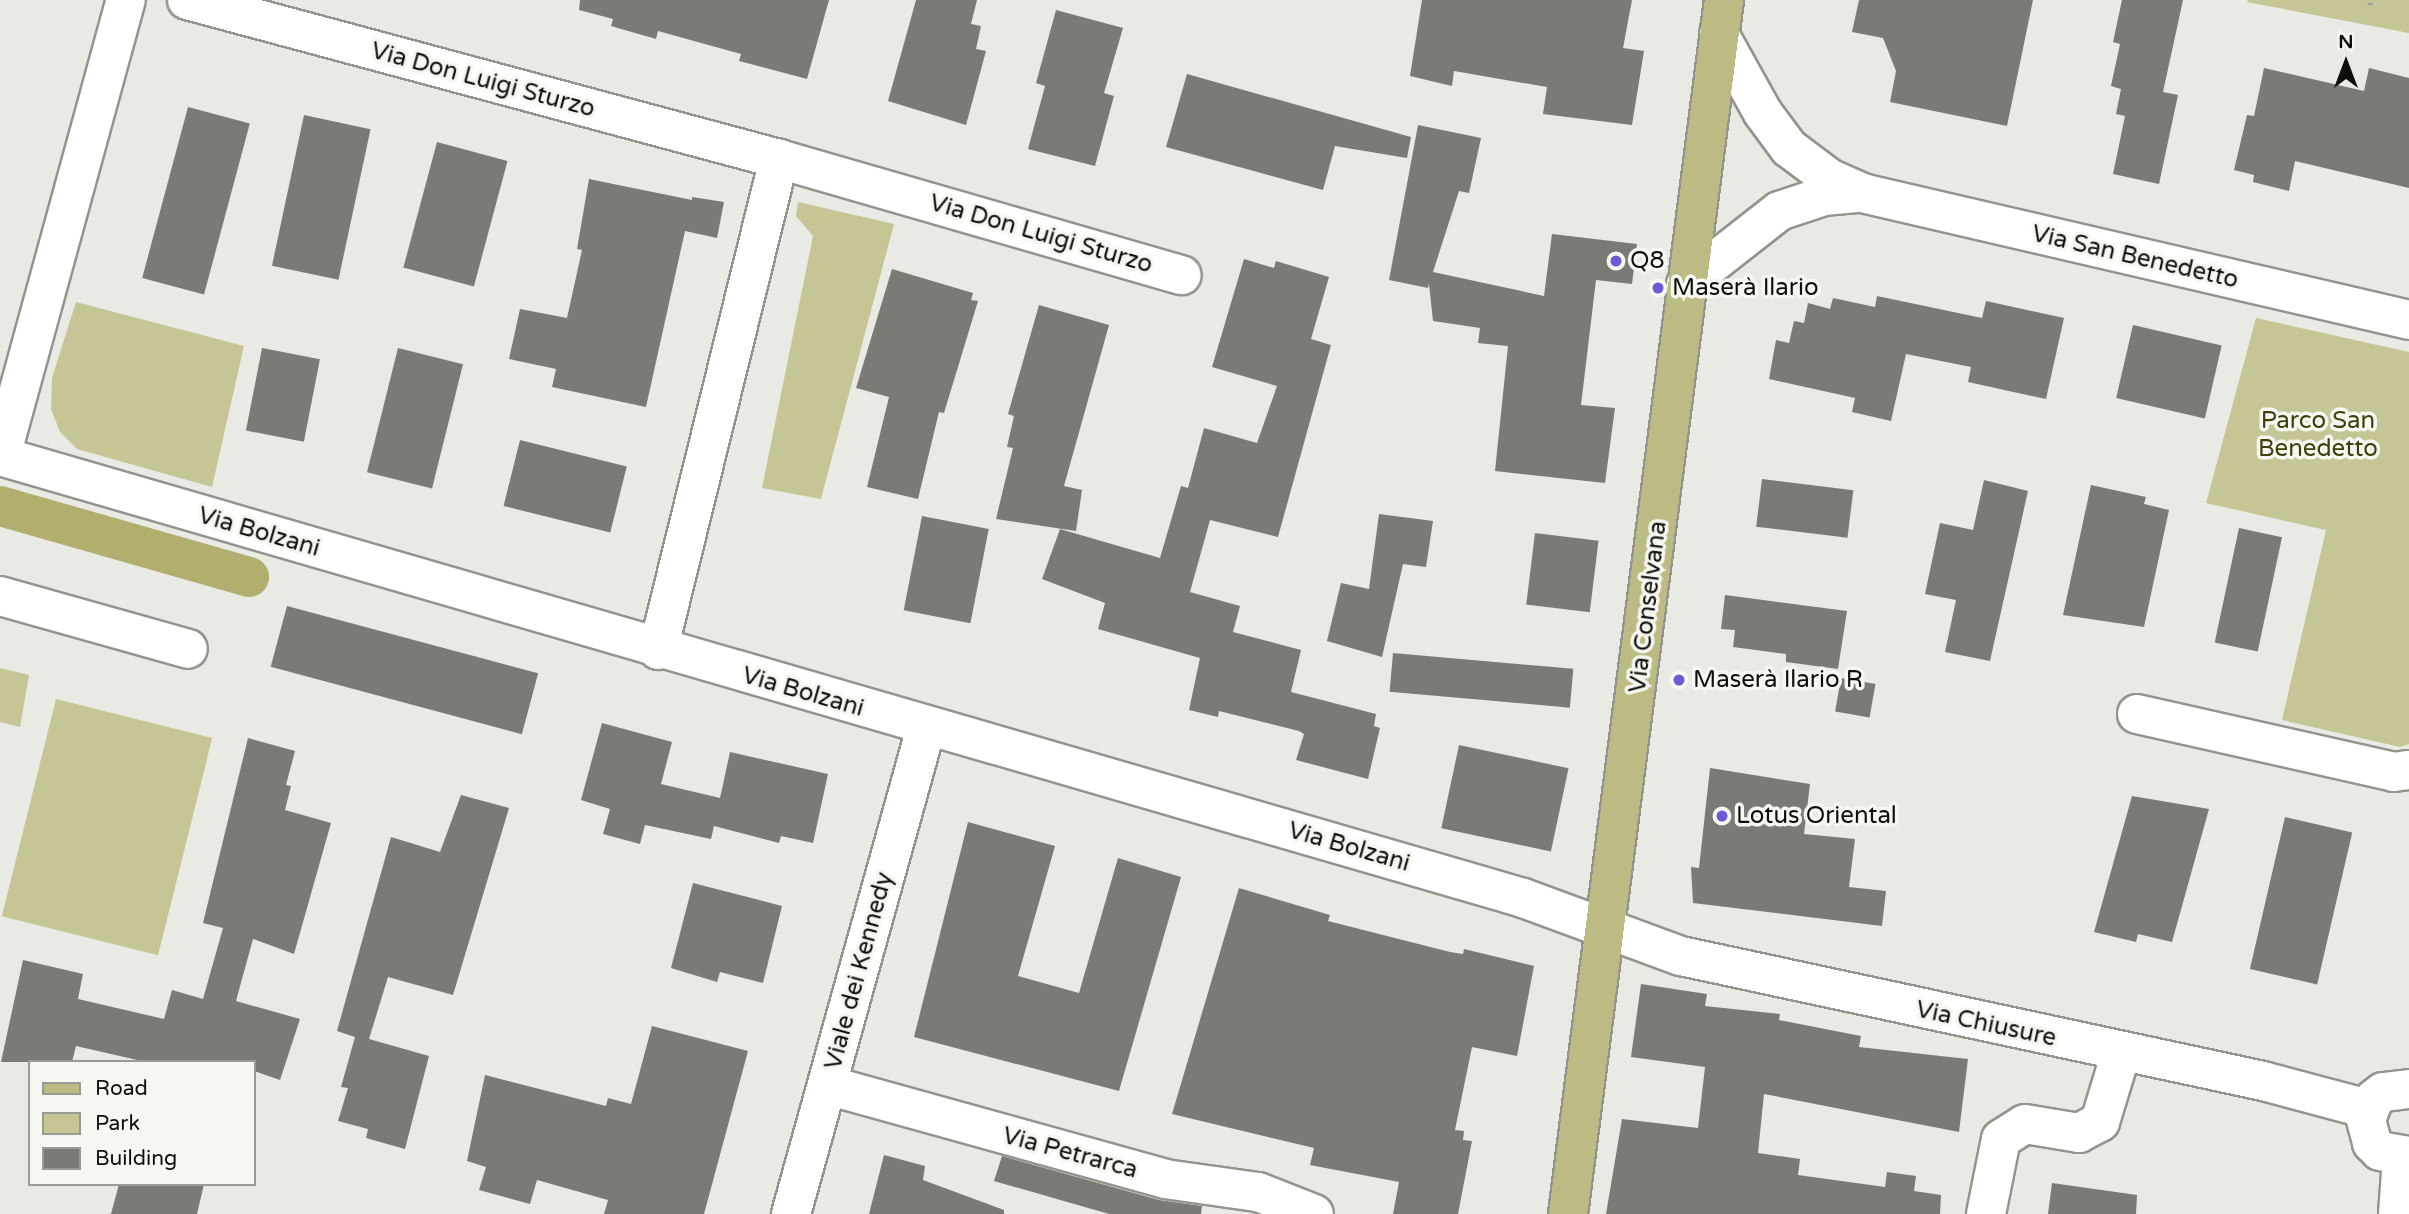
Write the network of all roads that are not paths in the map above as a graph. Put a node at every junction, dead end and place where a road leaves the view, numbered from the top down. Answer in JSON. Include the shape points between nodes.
{"nodes":[{"id":1,"x":125,"y":0,"type":"edge"},
{"id":2,"x":187,"y":0,"type":"edge"},
{"id":3,"x":1721,"y":17,"type":"edge"},
{"id":4,"x":779,"y":159,"type":"junction"},
{"id":5,"x":1862,"y":193,"type":"junction"},
{"id":6,"x":1182,"y":275,"type":"dead end"},
{"id":7,"x":1686,"y":284,"type":"junction"},
{"id":8,"x":2409,"y":320,"type":"edge"},
{"id":9,"x":1,"y":456,"type":"edge"},
{"id":10,"x":0,"y":596,"type":"edge"},
{"id":11,"x":188,"y":649,"type":"dead end"},
{"id":12,"x":658,"y":650,"type":"junction"},
{"id":13,"x":2137,"y":714,"type":"dead end"},
{"id":14,"x":926,"y":728,"type":"junction"},
{"id":15,"x":2409,"y":770,"type":"edge"},
{"id":16,"x":1606,"y":930,"type":"junction"},
{"id":17,"x":2121,"y":1053,"type":"junction"},
{"id":18,"x":827,"y":1085,"type":"junction"},
{"id":19,"x":2409,"y":1089,"type":"edge"},
{"id":20,"x":2368,"y":1109,"type":"junction"},
{"id":21,"x":2406,"y":1157,"type":"edge"},
{"id":22,"x":792,"y":1214,"type":"edge"},
{"id":23,"x":1314,"y":1214,"type":"edge"},
{"id":24,"x":1568,"y":1214,"type":"edge"},
{"id":25,"x":1986,"y":1214,"type":"edge"},
{"id":26,"x":2398,"y":1214,"type":"edge"}],
"edges":[{"from":1,"to":9,"type":"street"},
{"from":2,"to":4,"type":"street","name":"Via Don Luigi Sturzo"},
{"from":3,"to":5,"type":"street","name":"Via San Benedetto","via":[[1763,113],[1789,148],[1829,178]]},
{"from":3,"to":7,"type":"main road","name":"Via Conselvana"},
{"from":4,"to":6,"type":"street","name":"Via Don Luigi Sturzo"},
{"from":4,"to":12,"type":"street"},
{"from":5,"to":7,"type":"street","name":"Via San Benedetto","via":[[1824,196],[1779,211]]},
{"from":5,"to":8,"type":"street","name":"Via San Benedetto"},
{"from":7,"to":16,"type":"main road","name":"Via Conselvana"},
{"from":9,"to":12,"type":"street","name":"Via Bolzani"},
{"from":10,"to":11,"type":"street"},
{"from":12,"to":14,"type":"street","name":"Via Bolzani"},
{"from":13,"to":15,"type":"street","via":[[2394,772]]},
{"from":14,"to":16,"type":"street","name":"Via Bolzani","via":[[1510,894]]},
{"from":14,"to":18,"type":"street","name":"Viale dei Kennedy"},
{"from":16,"to":17,"type":"street","name":"Via Chiusure","via":[[1718,965]]},
{"from":16,"to":24,"type":"main road","name":"Via Conselvana"},
{"from":17,"to":20,"type":"street","name":"Via Chiusure","via":[[2263,1081]]},
{"from":17,"to":25,"type":"street","via":[[2100,1122],[2079,1133],[2025,1124],[2001,1139]]},
{"from":18,"to":22,"type":"street","name":"Viale dei Kennedy"},
{"from":18,"to":23,"type":"street","name":"Via Petrarca","via":[[1164,1179],[1258,1192]]},
{"from":19,"to":20,"type":"street","via":[[2383,1092]]},
{"from":20,"to":21,"type":"street","via":[[2365,1121],[2372,1143],[2390,1156]]},
{"from":21,"to":26,"type":"street"}]}
